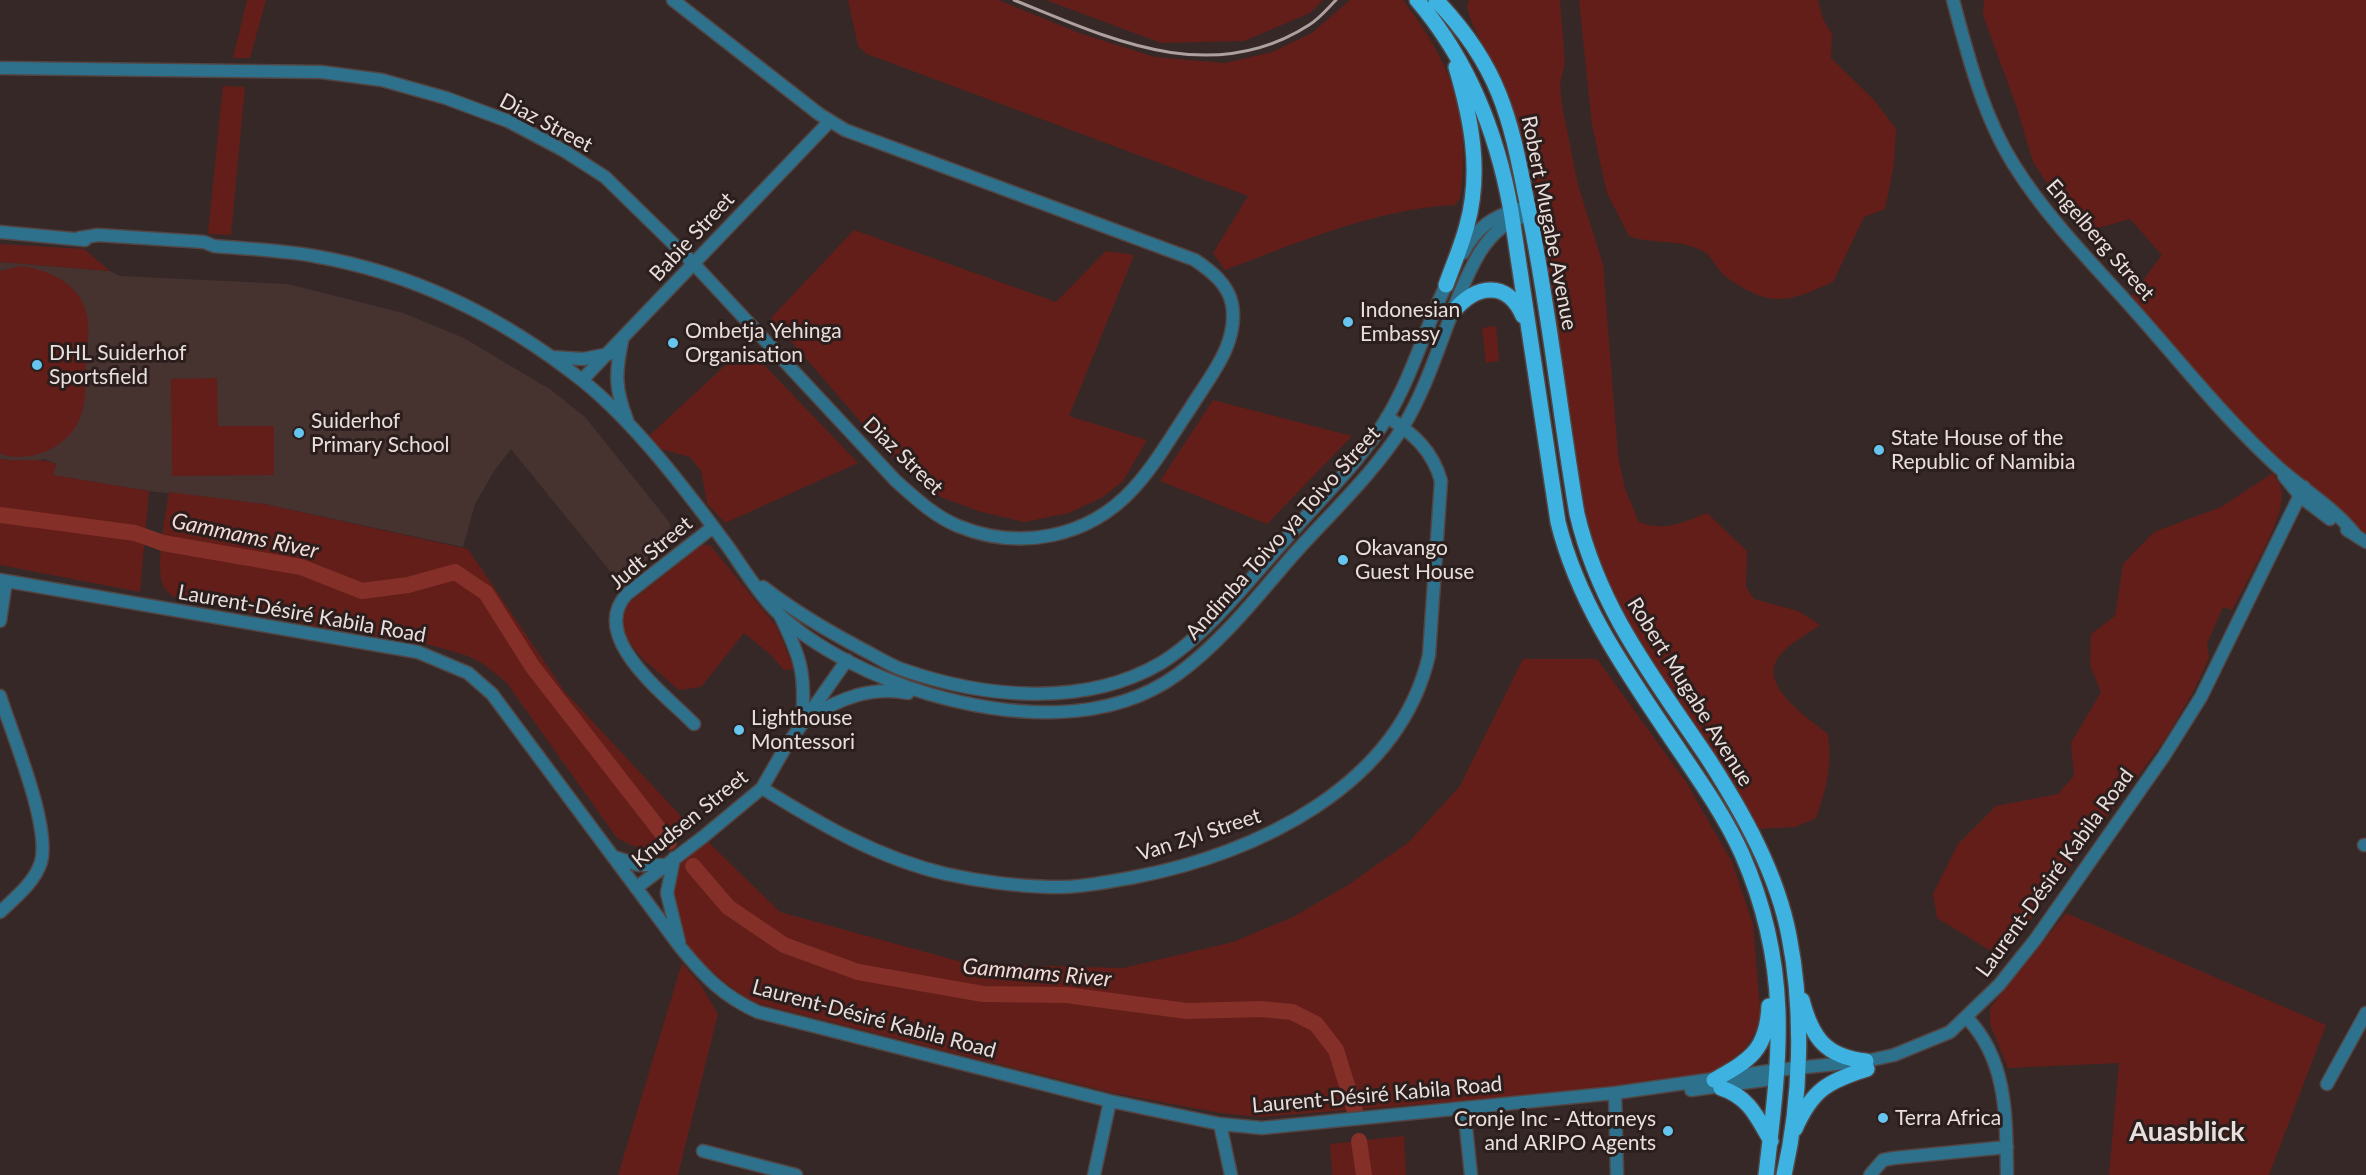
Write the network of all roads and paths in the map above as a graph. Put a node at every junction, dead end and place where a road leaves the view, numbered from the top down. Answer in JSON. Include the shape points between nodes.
{"nodes":[{"id":1,"x":673,"y":0,"type":"edge"},
{"id":2,"x":1953,"y":0,"type":"edge"},
{"id":3,"x":1431,"y":2,"type":"edge"},
{"id":4,"x":1450,"y":43,"type":"junction"},
{"id":5,"x":0,"y":68,"type":"edge"},
{"id":6,"x":830,"y":121,"type":"junction"},
{"id":7,"x":1528,"y":211,"type":"junction"},
{"id":8,"x":1512,"y":215,"type":"junction"},
{"id":9,"x":0,"y":232,"type":"edge"},
{"id":10,"x":693,"y":262,"type":"junction"},
{"id":11,"x":1446,"y":285,"type":"junction"},
{"id":12,"x":1453,"y":312,"type":"junction"},
{"id":13,"x":1527,"y":324,"type":"junction"},
{"id":14,"x":622,"y":340,"type":"junction"},
{"id":15,"x":609,"y":354,"type":"junction"},
{"id":16,"x":548,"y":357,"type":"junction"},
{"id":17,"x":582,"y":381,"type":"junction"},
{"id":18,"x":1387,"y":417,"type":"junction"},
{"id":19,"x":629,"y":426,"type":"junction"},
{"id":20,"x":1403,"y":427,"type":"junction"},
{"id":21,"x":2280,"y":468,"type":"junction"},
{"id":22,"x":2288,"y":484,"type":"junction"},
{"id":23,"x":2302,"y":492,"type":"junction"},
{"id":24,"x":2290,"y":516,"type":"junction"},
{"id":25,"x":2327,"y":517,"type":"junction"},
{"id":26,"x":713,"y":527,"type":"junction"},
{"id":27,"x":2354,"y":534,"type":"junction"},
{"id":28,"x":2366,"y":542,"type":"edge"},
{"id":29,"x":752,"y":579,"type":"junction"},
{"id":30,"x":3,"y":580,"type":"edge"},
{"id":31,"x":778,"y":613,"type":"junction"},
{"id":32,"x":0,"y":621,"type":"edge"},
{"id":33,"x":819,"y":626,"type":"junction"},
{"id":34,"x":847,"y":660,"type":"junction"},
{"id":35,"x":899,"y":669,"type":"junction"},
{"id":36,"x":0,"y":696,"type":"edge"},
{"id":37,"x":965,"y":705,"type":"junction"},
{"id":38,"x":694,"y":723,"type":"dead end"},
{"id":39,"x":802,"y":723,"type":"junction"},
{"id":40,"x":762,"y":788,"type":"junction"},
{"id":41,"x":614,"y":857,"type":"junction"},
{"id":42,"x":670,"y":861,"type":"junction"},
{"id":43,"x":636,"y":888,"type":"junction"},
{"id":44,"x":0,"y":912,"type":"edge"},
{"id":45,"x":1768,"y":930,"type":"junction"},
{"id":46,"x":681,"y":948,"type":"junction"},
{"id":47,"x":1794,"y":971,"type":"junction"},
{"id":48,"x":2366,"y":1013,"type":"edge"},
{"id":49,"x":1966,"y":1018,"type":"junction"},
{"id":50,"x":1867,"y":1065,"type":"junction"},
{"id":51,"x":1796,"y":1072,"type":"junction"},
{"id":52,"x":1777,"y":1074,"type":"junction"},
{"id":53,"x":1717,"y":1084,"type":"junction"},
{"id":54,"x":2327,"y":1084,"type":"dead end"},
{"id":55,"x":1615,"y":1093,"type":"junction"},
{"id":56,"x":1110,"y":1101,"type":"junction"},
{"id":57,"x":1464,"y":1108,"type":"junction"},
{"id":58,"x":1220,"y":1124,"type":"junction"},
{"id":59,"x":1791,"y":1139,"type":"junction"},
{"id":60,"x":1771,"y":1141,"type":"junction"},
{"id":61,"x":2007,"y":1147,"type":"junction"},
{"id":62,"x":703,"y":1151,"type":"dead end"},
{"id":63,"x":750,"y":1169,"type":"edge"},
{"id":64,"x":796,"y":1175,"type":"edge"},
{"id":65,"x":1094,"y":1175,"type":"edge"},
{"id":66,"x":1231,"y":1175,"type":"edge"},
{"id":67,"x":1471,"y":1175,"type":"edge"},
{"id":68,"x":1617,"y":1175,"type":"edge"},
{"id":69,"x":1766,"y":1175,"type":"edge"},
{"id":70,"x":1784,"y":1175,"type":"edge"},
{"id":71,"x":1870,"y":1175,"type":"edge"},
{"id":72,"x":2007,"y":1175,"type":"edge"}],
"edges":[{"from":1,"to":6,"type":"street","name":"Diaz Street"},
{"from":2,"to":21,"type":"street","name":"Engelberg Street","via":[[1988,113],[2019,173],[2202,387]]},
{"from":3,"to":4,"type":"main road","name":"Robert Mugabe Avenue"},
{"from":3,"to":7,"type":"main road","name":"Robert Mugabe Avenue","via":[[1463,31],[1498,92],[1513,133]]},
{"from":4,"to":8,"type":"main road","name":"Robert Mugabe Avenue","via":[[1488,118]]},
{"from":4,"to":11,"type":"main road","via":[[1470,113],[1474,167],[1467,225]]},
{"from":5,"to":10,"type":"street","name":"Diaz Street","via":[[321,72],[382,80],[508,121],[563,150],[605,177]]},
{"from":6,"to":10,"type":"street","name":"Babie Street"},
{"from":6,"to":10,"type":"street","name":"Diaz Street","via":[[868,141],[1186,257],[1215,273],[1232,303],[1231,337],[1222,359],[1132,490],[1103,515],[1076,529],[1044,537],[1017,541],[957,526],[928,509],[896,481]]},
{"from":7,"to":8,"type":"street","name":"Andimba Toivo ya Toivo Street"},
{"from":7,"to":47,"type":"main road","name":"Robert Mugabe Avenue","via":[[1574,494],[1587,551],[1624,634],[1710,762],[1759,847],[1780,903]]},
{"from":8,"to":11,"type":"street","name":"Andimba Toivo ya Toivo Street","via":[[1491,219],[1479,230]]},
{"from":8,"to":12,"type":"street","name":"Andimba Toivo ya Toivo Street","via":[[1487,241]]},
{"from":8,"to":13,"type":"main road","name":"Robert Mugabe Avenue"},
{"from":9,"to":16,"type":"street","name":"Andimba Toivo ya Toivo Street","via":[[314,256],[401,277],[460,302]]},
{"from":10,"to":14,"type":"street","name":"Babie Street"},
{"from":11,"to":18,"type":"street","name":"Andimba Toivo ya Toivo Street","via":[[1402,391]]},
{"from":12,"to":13,"type":"main road","via":[[1465,298],[1491,290],[1512,299]]},
{"from":12,"to":20,"type":"street","name":"Andimba Toivo ya Toivo Street"},
{"from":13,"to":45,"type":"main road","name":"Robert Mugabe Avenue","via":[[1558,522],[1572,568],[1605,637],[1741,852]]},
{"from":14,"to":15,"type":"street","name":"Babie Street"},
{"from":14,"to":19,"type":"street","via":[[616,388]]},
{"from":15,"to":16,"type":"street","via":[[574,359]]},
{"from":15,"to":17,"type":"street","name":"Babie Street"},
{"from":16,"to":17,"type":"street","name":"Andimba Toivo ya Toivo Street"},
{"from":17,"to":19,"type":"street","name":"Andimba Toivo ya Toivo Street"},
{"from":18,"to":20,"type":"street","name":"Van Zyl Street"},
{"from":18,"to":35,"type":"street","name":"Andimba Toivo ya Toivo Street","via":[[1351,464],[1195,637],[1163,662],[1131,679],[1099,689],[1046,693],[980,689]]},
{"from":19,"to":26,"type":"street","name":"Andimba Toivo ya Toivo Street"},
{"from":20,"to":37,"type":"street","name":"Andimba Toivo ya Toivo Street","via":[[1362,480],[1253,602],[1176,675],[1141,695],[1075,711],[1013,711]]},
{"from":20,"to":40,"type":"street","name":"Van Zyl Street","via":[[1424,446],[1441,481],[1430,655],[1424,677],[1402,724],[1385,746],[1356,776],[1275,832],[1167,870],[1102,883],[1050,887],[947,874],[879,853]]},
{"from":21,"to":22,"type":"street","name":"Engelberg Street"},
{"from":21,"to":23,"type":"street","name":"Engelberg Street"},
{"from":22,"to":23,"type":"street","name":"Engelberg Street"},
{"from":22,"to":24,"type":"street","name":"Laurent-Désiré Kabila Road","via":[[2293,498]]},
{"from":23,"to":24,"type":"street","name":"Laurent-Désiré Kabila Road"},
{"from":23,"to":25,"type":"street","name":"Engelberg Street"},
{"from":23,"to":27,"type":"street","name":"Engelberg Street","via":[[2344,521]]},
{"from":24,"to":25,"type":"street","via":[[2314,512]]},
{"from":24,"to":49,"type":"street","name":"Laurent-Désiré Kabila Road","via":[[2201,697],[2164,756],[2034,940],[1999,985]]},
{"from":25,"to":27,"type":"street","name":"Engelberg Street"},
{"from":26,"to":29,"type":"street","name":"Andimba Toivo ya Toivo Street"},
{"from":26,"to":38,"type":"street","name":"Judt Street","via":[[627,594],[615,617],[615,630],[625,651]]},
{"from":27,"to":28,"type":"street","name":"Engelberg Street"},
{"from":29,"to":31,"type":"street","name":"Andimba Toivo ya Toivo Street"},
{"from":29,"to":33,"type":"street","name":"Andimba Toivo ya Toivo Street"},
{"from":30,"to":32,"type":"street"},
{"from":30,"to":41,"type":"street","name":"Laurent-Désiré Kabila Road","via":[[391,647],[439,659],[468,673],[492,694]]},
{"from":31,"to":34,"type":"street","name":"Andimba Toivo ya Toivo Street"},
{"from":31,"to":39,"type":"street","via":[[802,668]]},
{"from":33,"to":34,"type":"street","name":"Andimba Toivo ya Toivo Street","via":[[841,646]]},
{"from":33,"to":35,"type":"street","name":"Andimba Toivo ya Toivo Street"},
{"from":34,"to":35,"type":"street","name":"Andimba Toivo ya Toivo Street","via":[[860,657]]},
{"from":34,"to":37,"type":"street","name":"Andimba Toivo ya Toivo Street","via":[[918,691]]},
{"from":34,"to":39,"type":"street","name":"Knudsen Street"},
{"from":36,"to":44,"type":"street","via":[[36,808],[44,847],[33,877]]},
{"from":37,"to":39,"type":"street","via":[[895,690],[874,691],[827,707]]},
{"from":39,"to":40,"type":"street","name":"Knudsen Street"},
{"from":40,"to":42,"type":"street","name":"Knudsen Street"},
{"from":41,"to":42,"type":"street","via":[[639,865]]},
{"from":41,"to":43,"type":"street","name":"Laurent-Désiré Kabila Road"},
{"from":42,"to":43,"type":"street","name":"Knudsen Street"},
{"from":42,"to":46,"type":"street","via":[[667,893]]},
{"from":43,"to":46,"type":"street","name":"Laurent-Désiré Kabila Road"},
{"from":45,"to":52,"type":"main road","name":"Robert Mugabe Avenue","via":[[1774,951],[1779,1008]]},
{"from":45,"to":53,"type":"main road","via":[[1768,1027],[1764,1038],[1741,1065]]},
{"from":46,"to":56,"type":"street","name":"Laurent-Désiré Kabila Road","via":[[702,974],[728,996],[758,1012]]},
{"from":47,"to":50,"type":"main road","via":[[1805,1013],[1820,1042],[1845,1059]]},
{"from":47,"to":51,"type":"main road","name":"Robert Mugabe Avenue"},
{"from":48,"to":54,"type":"street"},
{"from":49,"to":50,"type":"street","name":"Laurent-Désiré Kabila Road","via":[[1950,1032]]},
{"from":49,"to":61,"type":"street","via":[[1988,1044],[1996,1061],[2004,1092]]},
{"from":50,"to":51,"type":"street","name":"Laurent-Désiré Kabila Road"},
{"from":50,"to":59,"type":"main road","via":[[1821,1089],[1803,1111]]},
{"from":51,"to":52,"type":"street","name":"Laurent-Désiré Kabila Road"},
{"from":51,"to":59,"type":"main road","name":"Robert Mugabe Avenue"},
{"from":52,"to":53,"type":"street","name":"Laurent-Désiré Kabila Road"},
{"from":52,"to":60,"type":"main road","name":"Robert Mugabe Avenue"},
{"from":53,"to":55,"type":"street","name":"Laurent-Désiré Kabila Road","via":[[1665,1085]]},
{"from":53,"to":60,"type":"main road","via":[[1749,1103]]},
{"from":55,"to":57,"type":"street","name":"Laurent-Désiré Kabila Road"},
{"from":55,"to":68,"type":"street"},
{"from":56,"to":58,"type":"street","name":"Laurent-Désiré Kabila Road"},
{"from":56,"to":65,"type":"street"},
{"from":57,"to":58,"type":"street","name":"Laurent-Désiré Kabila Road","via":[[1262,1128]]},
{"from":57,"to":67,"type":"street"},
{"from":58,"to":66,"type":"street"},
{"from":59,"to":70,"type":"main road","name":"Robert Mugabe Avenue"},
{"from":60,"to":69,"type":"main road","name":"Robert Mugabe Avenue"},
{"from":61,"to":71,"type":"street","via":[[1883,1160]]},
{"from":61,"to":72,"type":"street"},
{"from":62,"to":63,"type":"street"},
{"from":63,"to":64,"type":"street"}]}
